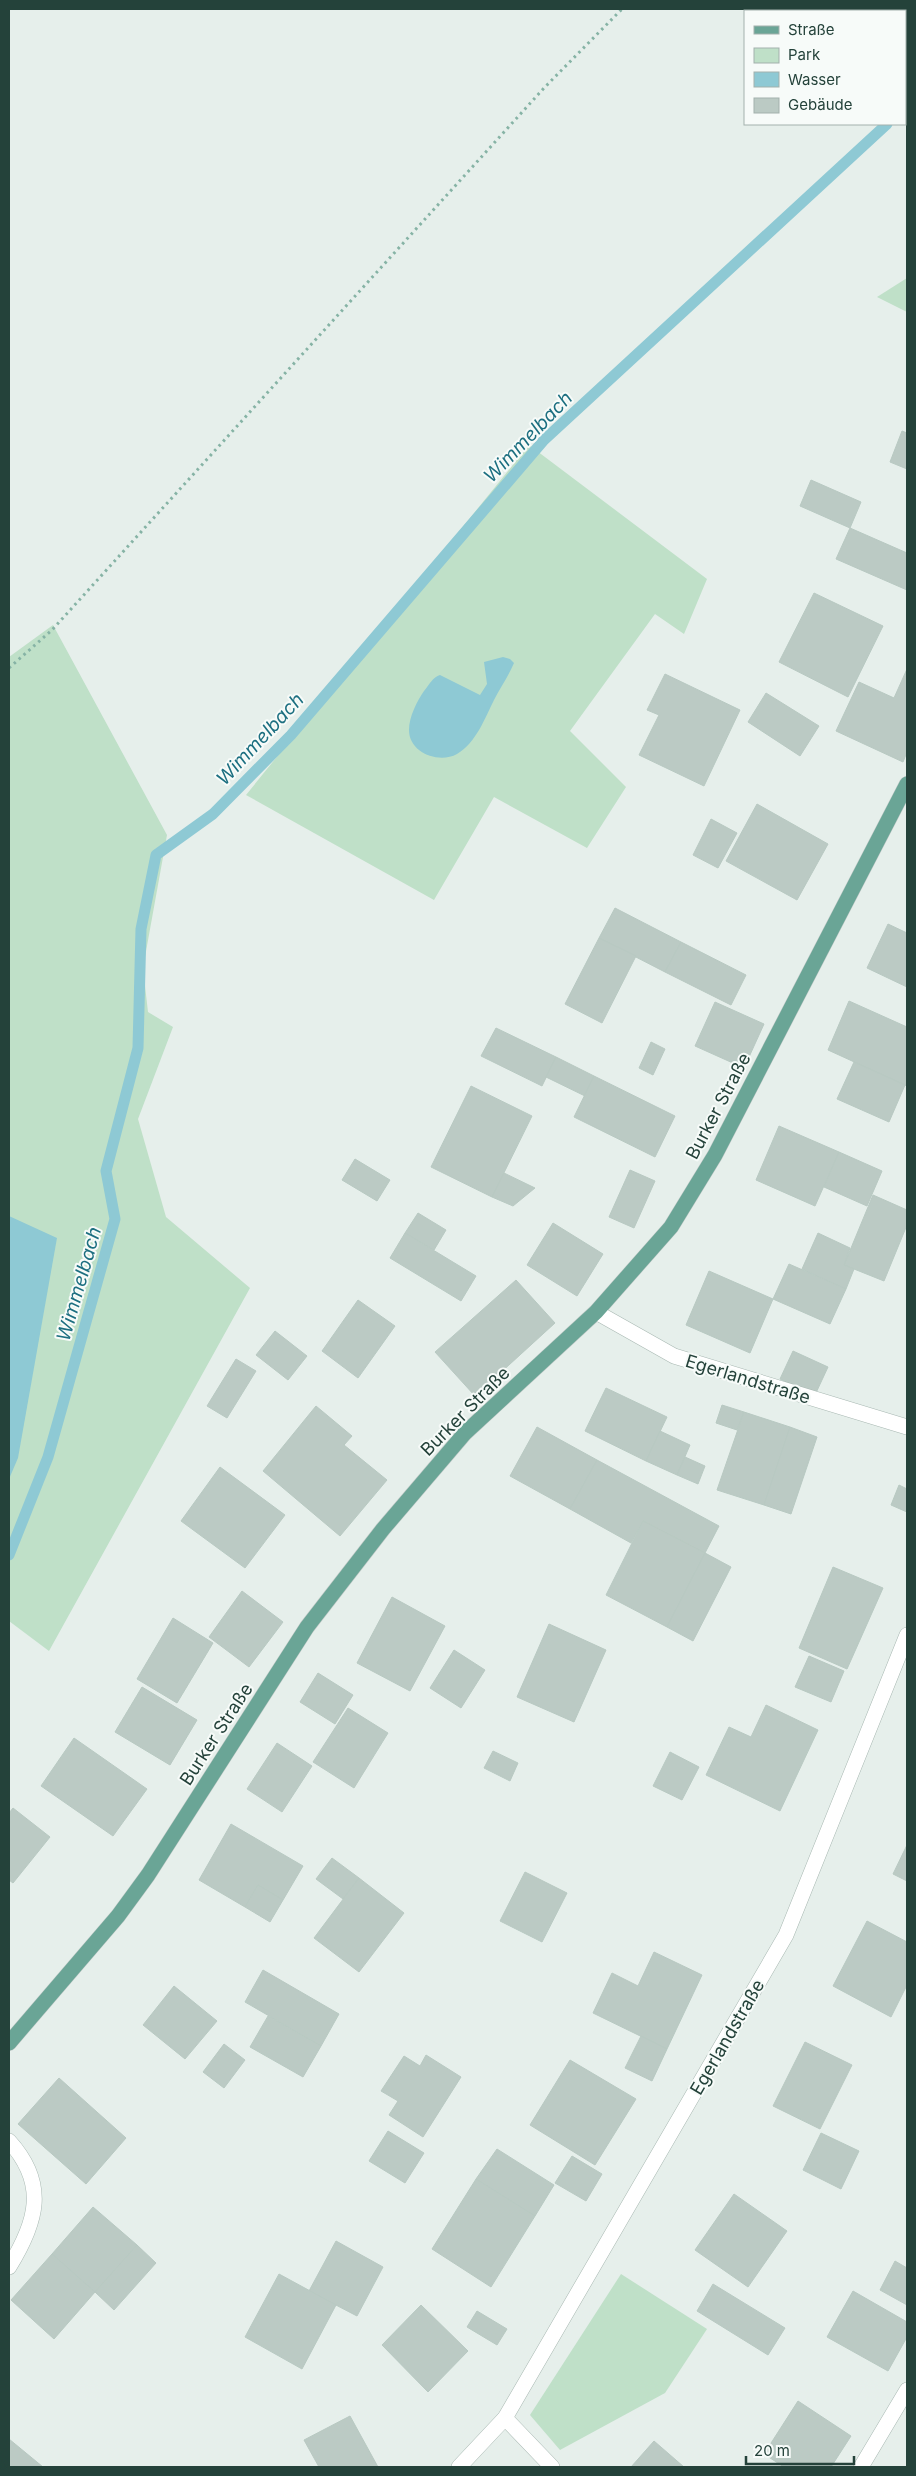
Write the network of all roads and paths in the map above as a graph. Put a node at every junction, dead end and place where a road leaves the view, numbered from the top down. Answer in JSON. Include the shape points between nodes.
{"nodes":[{"id":1,"x":622,"y":9,"type":"edge"},
{"id":2,"x":9,"y":668,"type":"edge"},
{"id":3,"x":907,"y":784,"type":"edge"},
{"id":4,"x":596,"y":1312,"type":"junction"},
{"id":5,"x":907,"y":1428,"type":"edge"},
{"id":6,"x":907,"y":1635,"type":"edge"},
{"id":7,"x":9,"y":2043,"type":"edge"},
{"id":8,"x":9,"y":2141,"type":"edge"},
{"id":9,"x":9,"y":2267,"type":"edge"},
{"id":10,"x":907,"y":2390,"type":"edge"},
{"id":11,"x":903,"y":2405,"type":"edge"},
{"id":12,"x":505,"y":2418,"type":"junction"},
{"id":13,"x":459,"y":2467,"type":"edge"},
{"id":14,"x":552,"y":2467,"type":"edge"},
{"id":15,"x":862,"y":2467,"type":"edge"}],
"edges":[{"from":1,"to":2,"type":"path","via":[[544,88],[52,630]]},
{"from":3,"to":4,"type":"main road","name":"Burker Straße","via":[[715,1155],[671,1227]]},
{"from":4,"to":5,"type":"street","name":"Egerlandstraße","via":[[674,1356]]},
{"from":4,"to":7,"type":"main road","name":"Burker Straße","via":[[465,1433],[383,1529],[307,1627],[148,1875],[118,1916]]},
{"from":6,"to":12,"type":"street","name":"Egerlandstraße","via":[[786,1935]]},
{"from":8,"to":9,"type":"street","via":[[30,2170],[35,2206],[24,2242]]},
{"from":10,"to":11,"type":"street"},
{"from":11,"to":15,"type":"street"},
{"from":12,"to":13,"type":"street","name":"Egerlandstraße"},
{"from":12,"to":14,"type":"street"}]}
